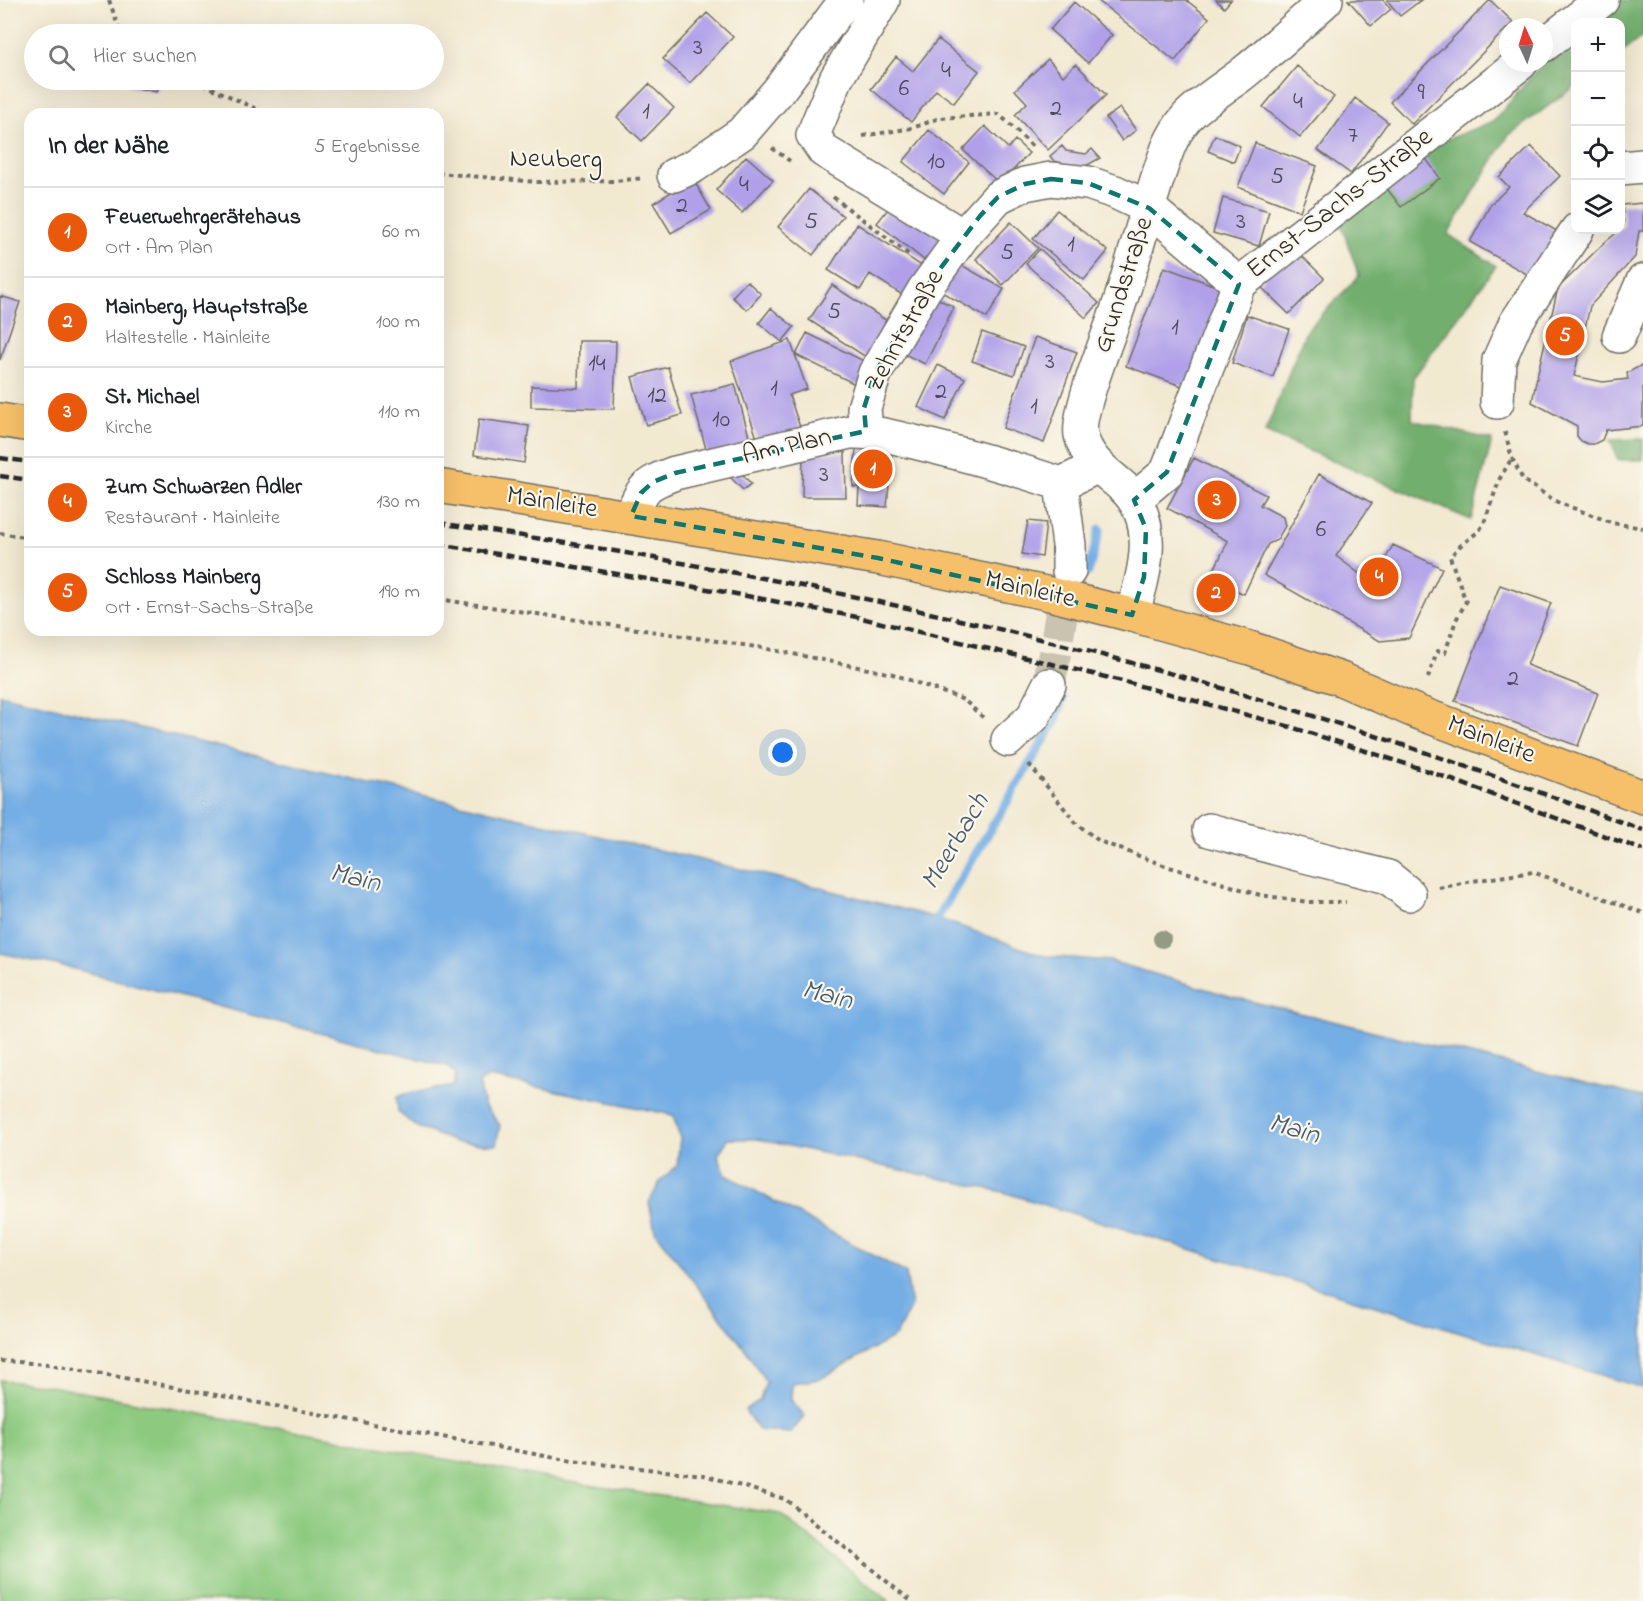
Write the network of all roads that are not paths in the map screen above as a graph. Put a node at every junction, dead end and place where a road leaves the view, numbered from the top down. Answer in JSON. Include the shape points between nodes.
{"nodes":[{"id":1,"x":846,"y":0,"type":"edge"},
{"id":2,"x":882,"y":0,"type":"edge"},
{"id":3,"x":1326,"y":0,"type":"edge"},
{"id":4,"x":1602,"y":0,"type":"edge"},
{"id":5,"x":1553,"y":38,"type":"edge"},
{"id":6,"x":1510,"y":72,"type":"edge"},
{"id":7,"x":1643,"y":166,"type":"edge"},
{"id":8,"x":1625,"y":168,"type":"edge"},
{"id":9,"x":674,"y":175,"type":"road end"},
{"id":10,"x":1149,"y":208,"type":"junction"},
{"id":11,"x":1573,"y":234,"type":"edge"},
{"id":12,"x":963,"y":236,"type":"junction"},
{"id":13,"x":1643,"y":281,"type":"edge"},
{"id":14,"x":1239,"y":284,"type":"junction"},
{"id":15,"x":1619,"y":336,"type":"dead end"},
{"id":16,"x":1497,"y":402,"type":"road end"},
{"id":17,"x":0,"y":420,"type":"edge"},
{"id":18,"x":24,"y":423,"type":"edge"},
{"id":19,"x":866,"y":431,"type":"junction"},
{"id":20,"x":1098,"y":466,"type":"junction"},
{"id":21,"x":1061,"y":484,"type":"junction"},
{"id":22,"x":444,"y":487,"type":"edge"},
{"id":23,"x":1134,"y":500,"type":"junction"},
{"id":24,"x":631,"y":516,"type":"junction"},
{"id":25,"x":1069,"y":571,"type":"tunnel mouth"},
{"id":26,"x":1132,"y":615,"type":"junction"},
{"id":27,"x":1049,"y":685,"type":"tunnel mouth"},
{"id":28,"x":1008,"y":740,"type":"road end"},
{"id":29,"x":1643,"y":797,"type":"edge"},
{"id":30,"x":1209,"y":830,"type":"dead end"},
{"id":31,"x":1410,"y":894,"type":"dead end"}],
"edges":[{"from":1,"to":9,"type":"street","via":[[742,133]]},
{"from":2,"to":12,"type":"street","via":[[836,79],[813,135],[824,151]]},
{"from":3,"to":10,"type":"street","name":"Grundstraße","via":[[1275,48],[1187,117],[1169,145]]},
{"from":4,"to":5,"type":"street"},
{"from":6,"to":14,"type":"street","name":"Ernst-Sachs-Straße"},
{"from":7,"to":8,"type":"street"},
{"from":10,"to":12,"type":"street","name":"Zehntstraße","via":[[1088,183],[1051,179],[1025,184],[998,197]]},
{"from":10,"to":14,"type":"street","name":"Zehntstraße"},
{"from":10,"to":20,"type":"street","name":"Grundstraße","via":[[1084,406],[1080,433]]},
{"from":11,"to":16,"type":"street","via":[[1515,324],[1499,360]]},
{"from":12,"to":19,"type":"street","name":"Zehntstraße","via":[[924,290],[875,373],[864,408]]},
{"from":13,"to":15,"type":"street"},
{"from":14,"to":23,"type":"street","name":"Ernst-Sachs-Straße","via":[[1167,472]]},
{"from":17,"to":18,"type":"main road"},
{"from":19,"to":21,"type":"street","name":"Am Plan","via":[[945,449]]},
{"from":19,"to":24,"type":"street","name":"Am Plan","via":[[675,473],[653,482],[641,493]]},
{"from":20,"to":21,"type":"street"},
{"from":20,"to":23,"type":"street","name":"Grundstraße"},
{"from":21,"to":25,"type":"street","via":[[1070,545]]},
{"from":22,"to":24,"type":"main road","name":"Mainleite"},
{"from":23,"to":26,"type":"street","name":"Grundstraße","via":[[1146,529],[1144,577]]},
{"from":24,"to":26,"type":"main road","name":"Mainleite","via":[[878,558]]},
{"from":26,"to":29,"type":"main road","name":"Mainleite","via":[[1341,679],[1417,712]]},
{"from":27,"to":28,"type":"street","via":[[1033,717]]},
{"from":30,"to":31,"type":"street","via":[[1388,876]]}]}
